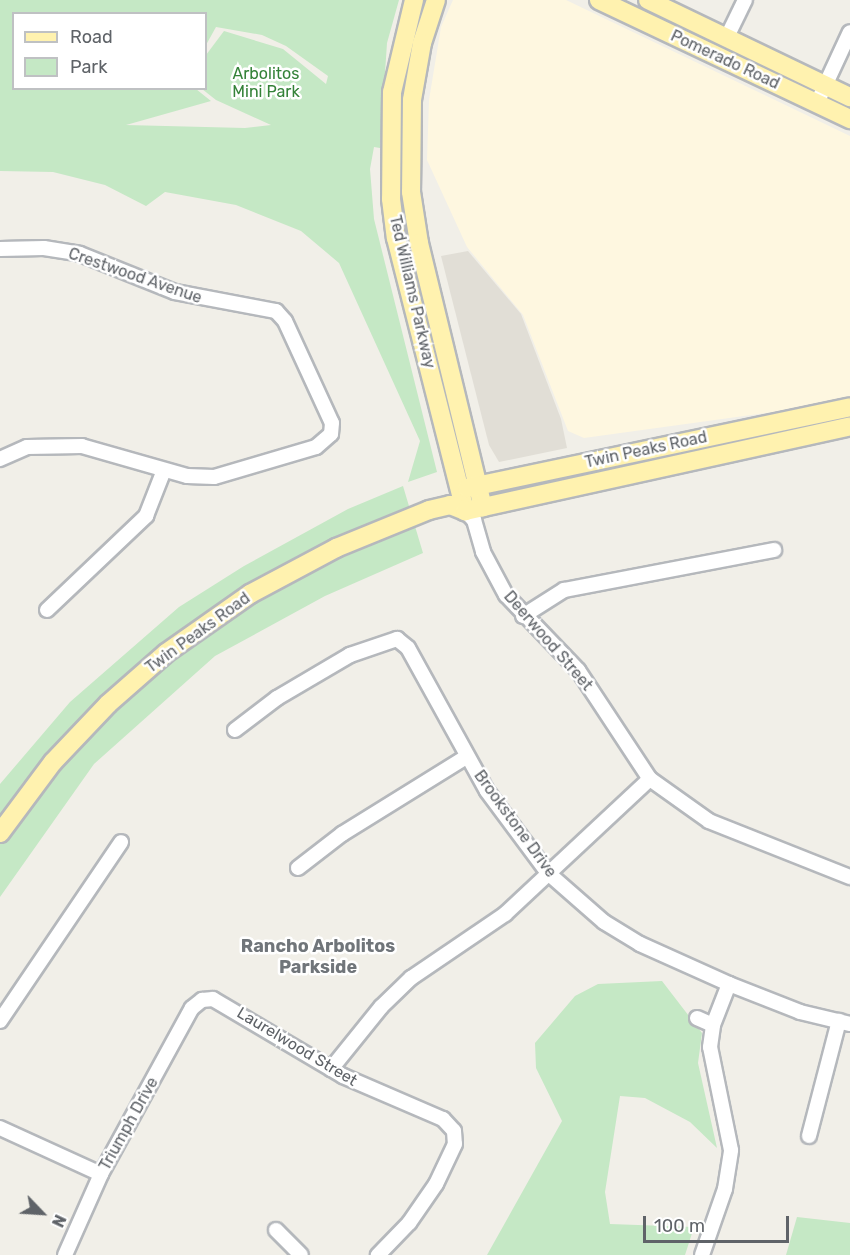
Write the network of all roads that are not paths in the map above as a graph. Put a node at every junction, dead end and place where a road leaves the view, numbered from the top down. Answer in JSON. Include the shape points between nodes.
{"nodes":[{"id":1,"x":414,"y":0,"type":"edge"},
{"id":2,"x":436,"y":0,"type":"edge"},
{"id":3,"x":599,"y":0,"type":"edge"},
{"id":4,"x":648,"y":0,"type":"edge"},
{"id":5,"x":745,"y":0,"type":"edge"},
{"id":6,"x":850,"y":32,"type":"edge"},
{"id":7,"x":726,"y":37,"type":"junction"},
{"id":8,"x":826,"y":85,"type":"junction"},
{"id":9,"x":850,"y":97,"type":"edge"},
{"id":10,"x":817,"y":103,"type":"junction"},
{"id":11,"x":850,"y":119,"type":"edge"},
{"id":12,"x":0,"y":249,"type":"edge"},
{"id":13,"x":845,"y":408,"type":"edge"},
{"id":14,"x":850,"y":426,"type":"edge"},
{"id":15,"x":710,"y":457,"type":"junction"},
{"id":16,"x":0,"y":459,"type":"edge"},
{"id":17,"x":164,"y":470,"type":"junction"},
{"id":18,"x":479,"y":486,"type":"junction"},
{"id":19,"x":460,"y":489,"type":"junction"},
{"id":20,"x":468,"y":511,"type":"junction"},
{"id":21,"x":774,"y":550,"type":"dead end"},
{"id":22,"x":48,"y":610,"type":"dead end"},
{"id":23,"x":523,"y":616,"type":"junction"},
{"id":24,"x":235,"y":730,"type":"dead end"},
{"id":25,"x":466,"y":757,"type":"junction"},
{"id":26,"x":650,"y":778,"type":"junction"},
{"id":27,"x":0,"y":833,"type":"edge"},
{"id":28,"x":121,"y":842,"type":"dead end"},
{"id":29,"x":298,"y":868,"type":"dead end"},
{"id":30,"x":548,"y":873,"type":"junction"},
{"id":31,"x":850,"y":877,"type":"edge"},
{"id":32,"x":729,"y":984,"type":"junction"},
{"id":33,"x":202,"y":1000,"type":"joint"},
{"id":34,"x":697,"y":1018,"type":"dead end"},
{"id":35,"x":0,"y":1021,"type":"edge"},
{"id":36,"x":844,"y":1023,"type":"edge"},
{"id":37,"x":713,"y":1025,"type":"junction"},
{"id":38,"x":331,"y":1070,"type":"junction"},
{"id":39,"x":0,"y":1128,"type":"edge"},
{"id":40,"x":809,"y":1136,"type":"dead end"},
{"id":41,"x":101,"y":1174,"type":"junction"},
{"id":42,"x":276,"y":1230,"type":"dead end"},
{"id":43,"x":65,"y":1255,"type":"edge"},
{"id":44,"x":301,"y":1255,"type":"edge"},
{"id":45,"x":378,"y":1255,"type":"edge"},
{"id":46,"x":702,"y":1255,"type":"edge"}],
"edges":[{"from":1,"to":19,"type":"main road","name":"Ted Williams Parkway","via":[[392,92],[391,199],[396,238]]},
{"from":2,"to":18,"type":"main road","name":"Ted Williams Parkway","via":[[422,43],[412,100],[411,192],[419,243]]},
{"from":3,"to":10,"type":"main road","name":"Pomerado Road"},
{"from":4,"to":7,"type":"main road","name":"Pomerado Road"},
{"from":5,"to":7,"type":"street"},
{"from":6,"to":8,"type":"street"},
{"from":7,"to":8,"type":"main road","name":"Pomerado Road"},
{"from":8,"to":9,"type":"main road","name":"Pomerado Road"},
{"from":8,"to":10,"type":"street"},
{"from":10,"to":11,"type":"main road","name":"Pomerado Road"},
{"from":12,"to":17,"type":"street","name":"Crestwood Avenue","via":[[44,248],[80,254],[175,292],[276,311],[285,321],[332,423],[331,434],[316,447],[244,471],[214,477]]},
{"from":13,"to":15,"type":"main road","via":[[837,422],[748,441]]},
{"from":13,"to":18,"type":"main road","name":"Twin Peaks Road"},
{"from":14,"to":15,"type":"main road","name":"Twin Peaks Road"},
{"from":15,"to":20,"type":"main road","name":"Twin Peaks Road"},
{"from":16,"to":17,"type":"street","via":[[27,447],[53,444],[82,446]]},
{"from":17,"to":22,"type":"street","via":[[146,516]]},
{"from":18,"to":19,"type":"main road","name":"Twin Peaks Road"},
{"from":18,"to":20,"type":"main road","name":"Ted Williams Parkway"},
{"from":19,"to":20,"type":"main road","name":"Ted Williams Parkway"},
{"from":20,"to":23,"type":"street","name":"Deerwood Street","via":[[491,569]]},
{"from":20,"to":27,"type":"main road","name":"Twin Peaks Road","via":[[377,529],[250,594],[166,653],[108,704],[53,762]]},
{"from":21,"to":23,"type":"street","via":[[564,590]]},
{"from":23,"to":26,"type":"street","name":"Deerwood Street","via":[[578,670]]},
{"from":24,"to":25,"type":"street","name":"Brookstone Drive","via":[[277,698],[350,656],[397,639],[408,648]]},
{"from":25,"to":29,"type":"street","via":[[342,834]]},
{"from":25,"to":30,"type":"street","name":"Brookstone Drive"},
{"from":26,"to":30,"type":"street"},
{"from":26,"to":31,"type":"street","name":"Deerwood Street","via":[[709,821]]},
{"from":28,"to":35,"type":"street"},
{"from":30,"to":32,"type":"street","name":"Brookstone Drive","via":[[604,922],[640,944]]},
{"from":30,"to":38,"type":"street","via":[[505,914],[411,978],[381,1007]]},
{"from":32,"to":36,"type":"street","name":"Brookstone Drive"},
{"from":32,"to":37,"type":"street"},
{"from":33,"to":38,"type":"street","name":"Laurelwood Street","via":[[219,1001]]},
{"from":33,"to":41,"type":"street","name":"Triumph Drive","via":[[192,1008]]},
{"from":34,"to":37,"type":"street"},
{"from":36,"to":40,"type":"street"},
{"from":37,"to":46,"type":"street","via":[[712,1064],[731,1150],[725,1189]]},
{"from":38,"to":45,"type":"street","name":"Laurelwood Street","via":[[443,1119],[454,1131],[455,1144],[436,1184],[409,1223]]},
{"from":39,"to":41,"type":"street"},
{"from":41,"to":43,"type":"street","name":"Triumph Drive"},
{"from":42,"to":44,"type":"street"}]}
